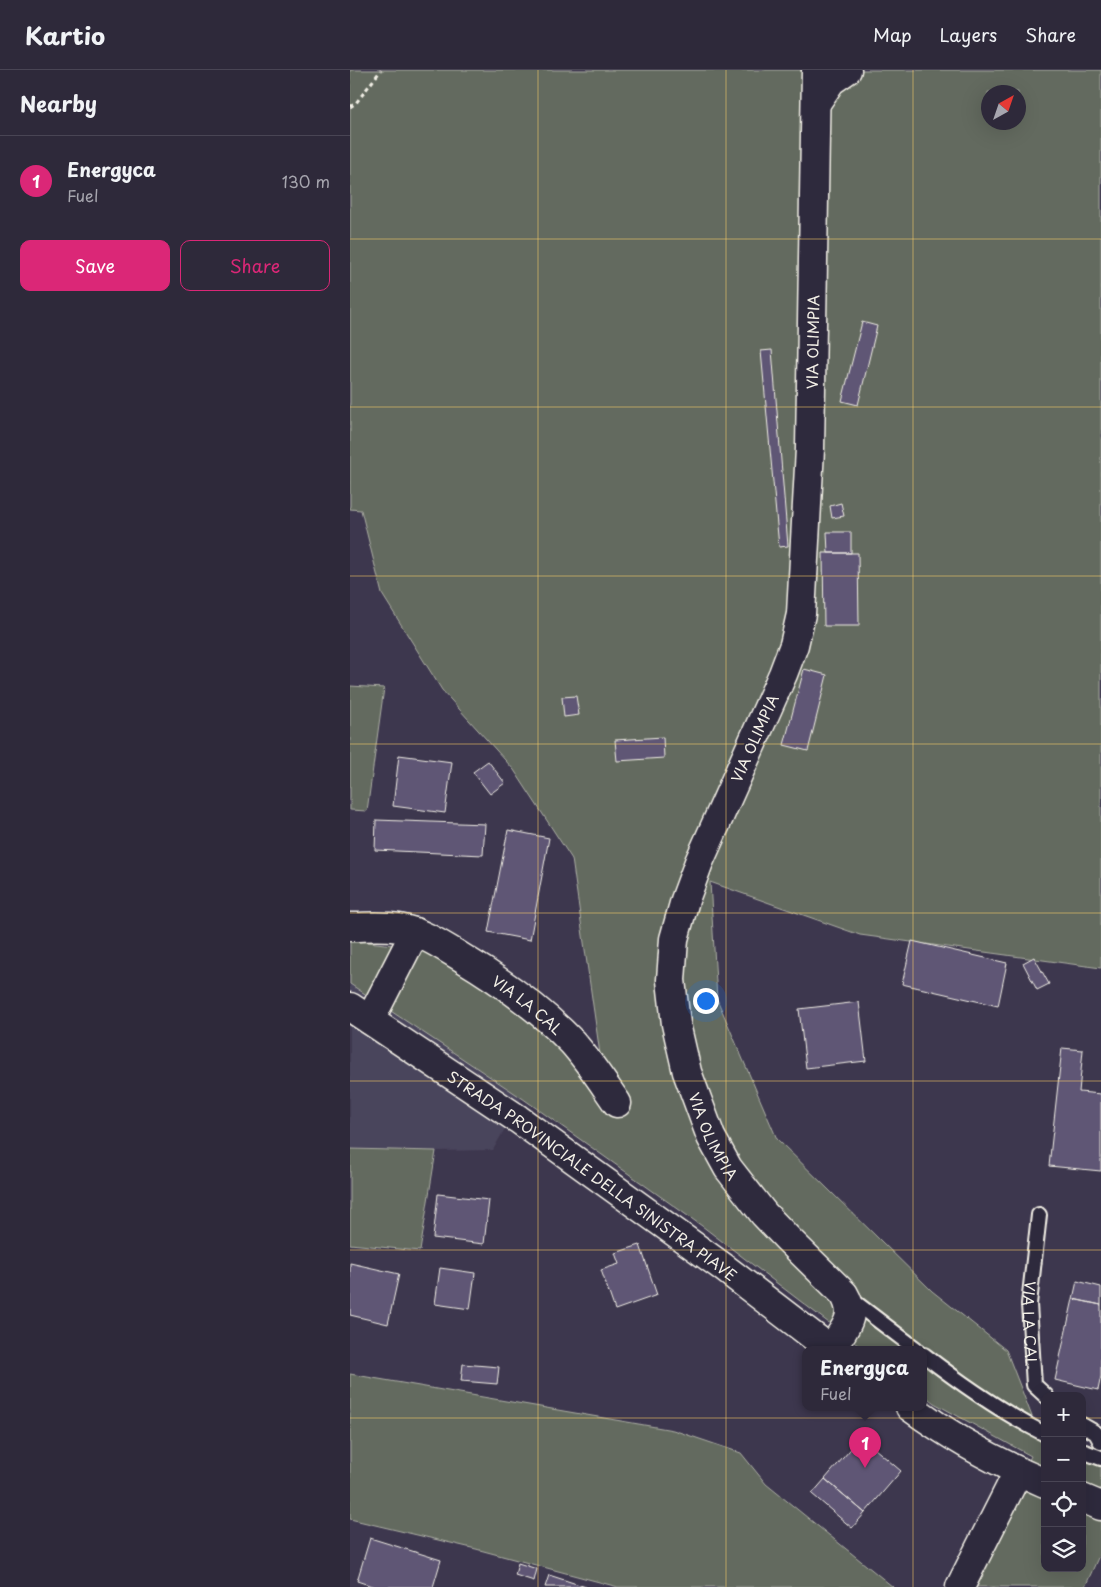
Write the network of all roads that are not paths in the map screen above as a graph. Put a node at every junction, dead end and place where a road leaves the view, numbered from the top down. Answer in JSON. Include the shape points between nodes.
{"nodes":[{"id":1,"x":816,"y":70,"type":"edge"},
{"id":2,"x":847,"y":70,"type":"edge"},
{"id":3,"x":816,"y":103,"type":"junction"},
{"id":4,"x":350,"y":927,"type":"edge"},
{"id":5,"x":415,"y":932,"type":"junction"},
{"id":6,"x":360,"y":1013,"type":"edge"},
{"id":7,"x":617,"y":1103,"type":"dead end"},
{"id":8,"x":1039,"y":1216,"type":"dead end"},
{"id":9,"x":844,"y":1294,"type":"junction"},
{"id":10,"x":827,"y":1346,"type":"edge"},
{"id":11,"x":833,"y":1346,"type":"edge"},
{"id":12,"x":912,"y":1346,"type":"edge"},
{"id":13,"x":927,"y":1357,"type":"edge"},
{"id":14,"x":1042,"y":1392,"type":"edge"},
{"id":15,"x":916,"y":1411,"type":"edge"},
{"id":16,"x":1086,"y":1427,"type":"edge"},
{"id":17,"x":1041,"y":1432,"type":"edge"},
{"id":18,"x":1101,"y":1442,"type":"edge"},
{"id":19,"x":1086,"y":1452,"type":"edge"},
{"id":20,"x":1101,"y":1458,"type":"edge"},
{"id":21,"x":1018,"y":1472,"type":"junction"},
{"id":22,"x":1043,"y":1482,"type":"edge"},
{"id":23,"x":960,"y":1587,"type":"edge"}],
"edges":[{"from":1,"to":3,"type":"street","name":"VIA OLIMPIA"},
{"from":2,"to":3,"type":"street","via":[[831,81]]},
{"from":3,"to":9,"type":"street","name":"VIA OLIMPIA","via":[[810,449],[800,614],[794,645],[783,674],[685,900],[674,939],[671,980],[676,1024],[687,1072],[711,1136],[728,1168],[764,1214]]},
{"from":4,"to":5,"type":"street","name":"VIA LA CAL","via":[[390,926]]},
{"from":5,"to":6,"type":"street"},
{"from":5,"to":7,"type":"street","name":"VIA LA CAL","via":[[479,968],[538,1009],[572,1043]]},
{"from":6,"to":10,"type":"street","name":"STRADA PROVINCIALE DELLA SINISTRA PIAVE","via":[[518,1119]]},
{"from":8,"to":14,"type":"lane","name":"VIA LA CAL","via":[[1029,1304],[1034,1385]]},
{"from":9,"to":11,"type":"street","via":[[850,1304],[850,1320]]},
{"from":9,"to":12,"type":"lane"},
{"from":13,"to":17,"type":"lane","via":[[1002,1411]]},
{"from":15,"to":21,"type":"street"},
{"from":16,"to":18,"type":"lane","via":[[1096,1433]]},
{"from":19,"to":20,"type":"lane"},
{"from":21,"to":22,"type":"street"},
{"from":21,"to":23,"type":"street"}]}
